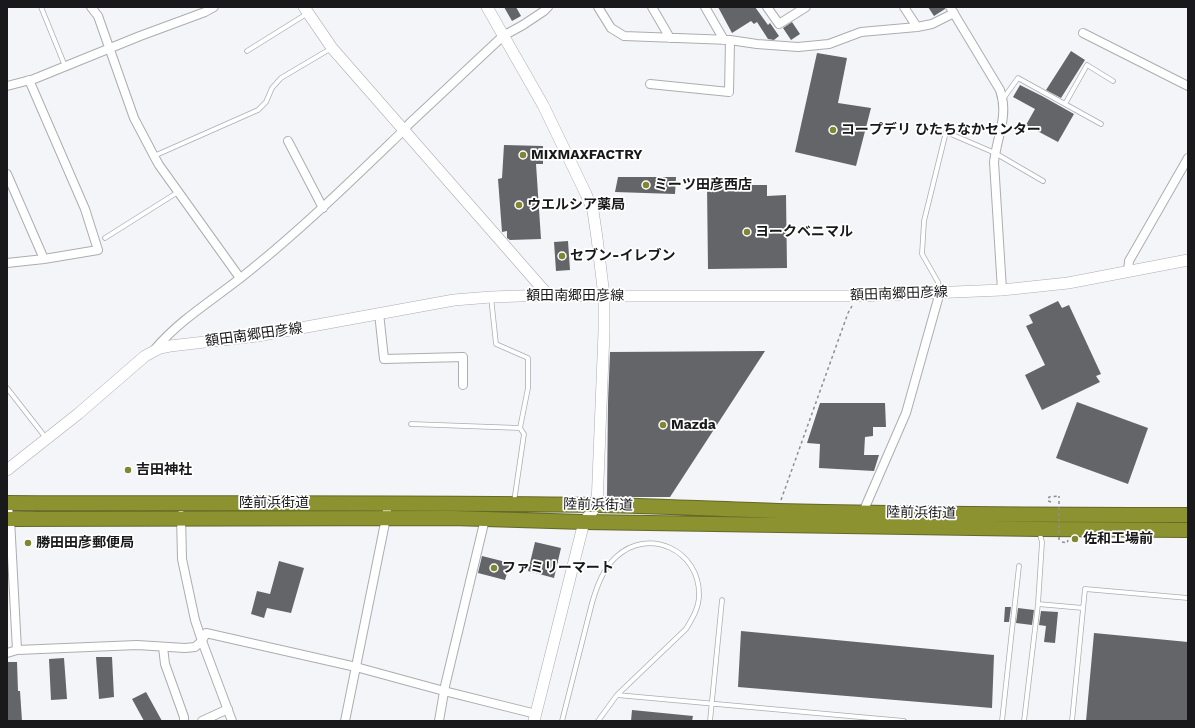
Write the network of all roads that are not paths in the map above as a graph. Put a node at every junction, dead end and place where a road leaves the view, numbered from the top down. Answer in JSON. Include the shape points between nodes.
{"nodes":[{"id":1,"x":41,"y":7,"type":"edge"},
{"id":2,"x":92,"y":7,"type":"edge"},
{"id":3,"x":214,"y":7,"type":"edge"},
{"id":4,"x":487,"y":7,"type":"edge"},
{"id":5,"x":548,"y":7,"type":"edge"},
{"id":6,"x":598,"y":7,"type":"edge"},
{"id":7,"x":652,"y":7,"type":"edge"},
{"id":8,"x":705,"y":7,"type":"edge"},
{"id":9,"x":767,"y":7,"type":"edge"},
{"id":10,"x":806,"y":7,"type":"edge"},
{"id":11,"x":904,"y":7,"type":"edge"},
{"id":12,"x":306,"y":10,"type":"edge"},
{"id":13,"x":952,"y":10,"type":"edge"},
{"id":14,"x":917,"y":27,"type":"junction"},
{"id":15,"x":1083,"y":33,"type":"dead end"},
{"id":16,"x":503,"y":36,"type":"junction"},
{"id":17,"x":670,"y":38,"type":"junction"},
{"id":18,"x":727,"y":40,"type":"junction"},
{"id":19,"x":332,"y":48,"type":"junction"},
{"id":20,"x":109,"y":49,"type":"junction"},
{"id":21,"x":247,"y":51,"type":"dead end"},
{"id":22,"x":65,"y":66,"type":"junction"},
{"id":23,"x":29,"y":80,"type":"junction"},
{"id":24,"x":1113,"y":81,"type":"dead end"},
{"id":25,"x":650,"y":84,"type":"dead end"},
{"id":26,"x":7,"y":86,"type":"edge"},
{"id":27,"x":1188,"y":86,"type":"edge"},
{"id":28,"x":1003,"y":100,"type":"junction"},
{"id":29,"x":1065,"y":104,"type":"junction"},
{"id":30,"x":1101,"y":124,"type":"dead end"},
{"id":31,"x":404,"y":130,"type":"junction"},
{"id":32,"x":288,"y":141,"type":"dead end"},
{"id":33,"x":995,"y":153,"type":"junction"},
{"id":34,"x":154,"y":156,"type":"junction"},
{"id":35,"x":1188,"y":158,"type":"edge"},
{"id":36,"x":7,"y":174,"type":"edge"},
{"id":37,"x":1043,"y":181,"type":"dead end"},
{"id":38,"x":178,"y":192,"type":"junction"},
{"id":39,"x":323,"y":208,"type":"junction"},
{"id":40,"x":105,"y":238,"type":"dead end"},
{"id":41,"x":44,"y":259,"type":"junction"},
{"id":42,"x":1188,"y":260,"type":"edge"},
{"id":43,"x":7,"y":263,"type":"edge"},
{"id":44,"x":1128,"y":272,"type":"junction"},
{"id":45,"x":240,"y":278,"type":"junction"},
{"id":46,"x":1002,"y":290,"type":"junction"},
{"id":47,"x":940,"y":292,"type":"junction"},
{"id":48,"x":548,"y":295,"type":"junction"},
{"id":49,"x":604,"y":296,"type":"junction"},
{"id":50,"x":491,"y":297,"type":"junction"},
{"id":51,"x":379,"y":313,"type":"junction"},
{"id":52,"x":153,"y":352,"type":"junction"},
{"id":53,"x":463,"y":385,"type":"dead end"},
{"id":54,"x":7,"y":388,"type":"edge"},
{"id":55,"x":411,"y":424,"type":"dead end"},
{"id":56,"x":520,"y":428,"type":"junction"},
{"id":57,"x":47,"y":439,"type":"junction"},
{"id":58,"x":7,"y":470,"type":"edge"},
{"id":59,"x":388,"y":502,"type":"junction"},
{"id":60,"x":7,"y":504,"type":"edge"},
{"id":61,"x":180,"y":504,"type":"junction"},
{"id":62,"x":513,"y":504,"type":"junction"},
{"id":63,"x":597,"y":505,"type":"junction"},
{"id":64,"x":863,"y":512,"type":"junction"},
{"id":65,"x":1039,"y":515,"type":"junction"},
{"id":66,"x":1188,"y":515,"type":"edge"},
{"id":67,"x":182,"y":518,"type":"junction"},
{"id":68,"x":386,"y":518,"type":"junction"},
{"id":69,"x":8,"y":519,"type":"edge"},
{"id":70,"x":485,"y":519,"type":"junction"},
{"id":71,"x":584,"y":522,"type":"junction"},
{"id":72,"x":1039,"y":529,"type":"junction"},
{"id":73,"x":1188,"y":530,"type":"edge"},
{"id":74,"x":1020,"y":566,"type":"dead end"},
{"id":75,"x":1188,"y":598,"type":"edge"},
{"id":76,"x":722,"y":600,"type":"dead end"},
{"id":77,"x":1038,"y":604,"type":"junction"},
{"id":78,"x":1083,"y":608,"type":"junction"},
{"id":79,"x":202,"y":641,"type":"junction"},
{"id":80,"x":163,"y":647,"type":"junction"},
{"id":81,"x":17,"y":650,"type":"junction"},
{"id":82,"x":7,"y":653,"type":"edge"},
{"id":83,"x":356,"y":667,"type":"junction"},
{"id":84,"x":444,"y":691,"type":"junction"},
{"id":85,"x":617,"y":695,"type":"junction"},
{"id":86,"x":712,"y":703,"type":"junction"},
{"id":87,"x":228,"y":709,"type":"junction"},
{"id":88,"x":535,"y":717,"type":"edge"},
{"id":89,"x":183,"y":720,"type":"edge"},
{"id":90,"x":202,"y":721,"type":"edge"},
{"id":91,"x":232,"y":721,"type":"edge"},
{"id":92,"x":345,"y":721,"type":"edge"},
{"id":93,"x":439,"y":721,"type":"edge"},
{"id":94,"x":562,"y":721,"type":"edge"},
{"id":95,"x":598,"y":721,"type":"edge"},
{"id":96,"x":710,"y":721,"type":"edge"},
{"id":97,"x":904,"y":721,"type":"edge"},
{"id":98,"x":1002,"y":721,"type":"edge"},
{"id":99,"x":1024,"y":721,"type":"edge"},
{"id":100,"x":1072,"y":721,"type":"edge"}],
"edges":[{"from":1,"to":22,"type":"lane"},
{"from":2,"to":20,"type":"street","via":[[98,16]]},
{"from":3,"to":20,"type":"street"},
{"from":4,"to":16,"type":"main road"},
{"from":5,"to":16,"type":"street"},
{"from":6,"to":17,"type":"street","via":[[611,28],[624,36]]},
{"from":7,"to":17,"type":"street"},
{"from":8,"to":18,"type":"street"},
{"from":9,"to":10,"type":"street","via":[[779,24]]},
{"from":11,"to":14,"type":"street"},
{"from":12,"to":19,"type":"main road"},
{"from":12,"to":21,"type":"lane"},
{"from":13,"to":14,"type":"street","via":[[932,24]]},
{"from":13,"to":28,"type":"street","via":[[1000,90]]},
{"from":14,"to":18,"type":"street","via":[[860,32],[829,44],[798,47]]},
{"from":15,"to":27,"type":"street"},
{"from":16,"to":31,"type":"street"},
{"from":16,"to":49,"type":"main road","via":[[543,105],[593,211]]},
{"from":17,"to":18,"type":"street"},
{"from":18,"to":25,"type":"street","via":[[729,92]]},
{"from":19,"to":31,"type":"main road"},
{"from":19,"to":34,"type":"lane","via":[[281,78],[258,110]]},
{"from":20,"to":22,"type":"street"},
{"from":20,"to":34,"type":"street","via":[[134,118]]},
{"from":22,"to":23,"type":"street"},
{"from":23,"to":26,"type":"street"},
{"from":23,"to":41,"type":"street","via":[[85,209],[98,250]]},
{"from":24,"to":29,"type":"lane","via":[[1087,65]]},
{"from":28,"to":29,"type":"lane","via":[[1018,78]]},
{"from":28,"to":33,"type":"street","via":[[1002,122]]},
{"from":29,"to":30,"type":"lane"},
{"from":31,"to":39,"type":"street"},
{"from":31,"to":48,"type":"main road"},
{"from":32,"to":39,"type":"street"},
{"from":33,"to":37,"type":"lane"},
{"from":33,"to":46,"type":"street"},
{"from":33,"to":47,"type":"lane","via":[[946,132],[924,221],[922,254],[938,282]]},
{"from":34,"to":38,"type":"street"},
{"from":35,"to":44,"type":"street","via":[[1129,261]]},
{"from":36,"to":41,"type":"street"},
{"from":38,"to":40,"type":"lane"},
{"from":38,"to":45,"type":"street"},
{"from":39,"to":45,"type":"street"},
{"from":41,"to":43,"type":"street"},
{"from":42,"to":44,"type":"main road","name":"額田南郷田彦線"},
{"from":44,"to":46,"type":"main road","name":"額田南郷田彦線","via":[[1068,283]]},
{"from":45,"to":52,"type":"street","via":[[167,335]]},
{"from":46,"to":47,"type":"main road","name":"額田南郷田彦線"},
{"from":47,"to":49,"type":"main road","name":"額田南郷田彦線","via":[[858,296]]},
{"from":47,"to":64,"type":"street","via":[[906,413]]},
{"from":48,"to":49,"type":"main road","name":"額田南郷田彦線"},
{"from":48,"to":50,"type":"main road","name":"額田南郷田彦線"},
{"from":49,"to":63,"type":"main road"},
{"from":50,"to":51,"type":"main road","name":"額田南郷田彦線","via":[[454,300]]},
{"from":50,"to":56,"type":"lane","via":[[496,344],[528,358],[528,388]]},
{"from":51,"to":52,"type":"main road","name":"額田南郷田彦線","via":[[257,336],[170,346]]},
{"from":51,"to":53,"type":"street","via":[[384,359],[463,357]]},
{"from":52,"to":57,"type":"main road","name":"額田南郷田彦線"},
{"from":54,"to":57,"type":"lane"},
{"from":55,"to":56,"type":"lane"},
{"from":56,"to":62,"type":"lane","via":[[524,434]]},
{"from":57,"to":58,"type":"main road","name":"額田南郷田彦線"},
{"from":59,"to":61,"type":"highway","name":"陸前浜街道"},
{"from":59,"to":62,"type":"highway","name":"陸前浜街道"},
{"from":59,"to":68,"type":"street"},
{"from":60,"to":61,"type":"highway","name":"陸前浜街道"},
{"from":60,"to":69,"type":"street"},
{"from":61,"to":67,"type":"street"},
{"from":62,"to":63,"type":"highway","name":"陸前浜街道"},
{"from":63,"to":64,"type":"highway","name":"陸前浜街道"},
{"from":63,"to":71,"type":"main road"},
{"from":64,"to":65,"type":"highway","name":"陸前浜街道"},
{"from":65,"to":66,"type":"highway","name":"陸前浜街道"},
{"from":65,"to":72,"type":"lane"},
{"from":67,"to":68,"type":"highway","name":"陸前浜街道"},
{"from":67,"to":69,"type":"highway","name":"陸前浜街道"},
{"from":67,"to":79,"type":"street","via":[[182,559]]},
{"from":68,"to":70,"type":"highway","name":"陸前浜街道"},
{"from":68,"to":83,"type":"street"},
{"from":69,"to":81,"type":"street"},
{"from":70,"to":71,"type":"highway","name":"陸前浜街道"},
{"from":70,"to":84,"type":"street"},
{"from":71,"to":72,"type":"highway","name":"陸前浜街道"},
{"from":71,"to":88,"type":"main road"},
{"from":72,"to":73,"type":"highway","name":"陸前浜街道"},
{"from":72,"to":77,"type":"lane","via":[[1042,542]]},
{"from":74,"to":98,"type":"lane"},
{"from":75,"to":78,"type":"lane","via":[[1085,589]]},
{"from":76,"to":86,"type":"lane"},
{"from":77,"to":78,"type":"lane"},
{"from":77,"to":99,"type":"lane"},
{"from":78,"to":100,"type":"lane"},
{"from":79,"to":80,"type":"street","via":[[195,647]]},
{"from":79,"to":83,"type":"street","via":[[206,633]]},
{"from":79,"to":87,"type":"street"},
{"from":80,"to":81,"type":"street","via":[[138,645]]},
{"from":80,"to":89,"type":"street","via":[[165,664]]},
{"from":81,"to":82,"type":"street"},
{"from":83,"to":84,"type":"street"},
{"from":83,"to":92,"type":"street"},
{"from":84,"to":88,"type":"street"},
{"from":84,"to":93,"type":"street"},
{"from":85,"to":86,"type":"lane"},
{"from":85,"to":94,"type":"lane","via":[[686,629],[697,608],[699,596],[696,575],[684,556],[663,545],[634,546],[617,556],[603,574],[592,603]]},
{"from":85,"to":95,"type":"lane"},
{"from":86,"to":96,"type":"lane"},
{"from":86,"to":97,"type":"lane"},
{"from":87,"to":90,"type":"street"},
{"from":87,"to":91,"type":"street"}]}
